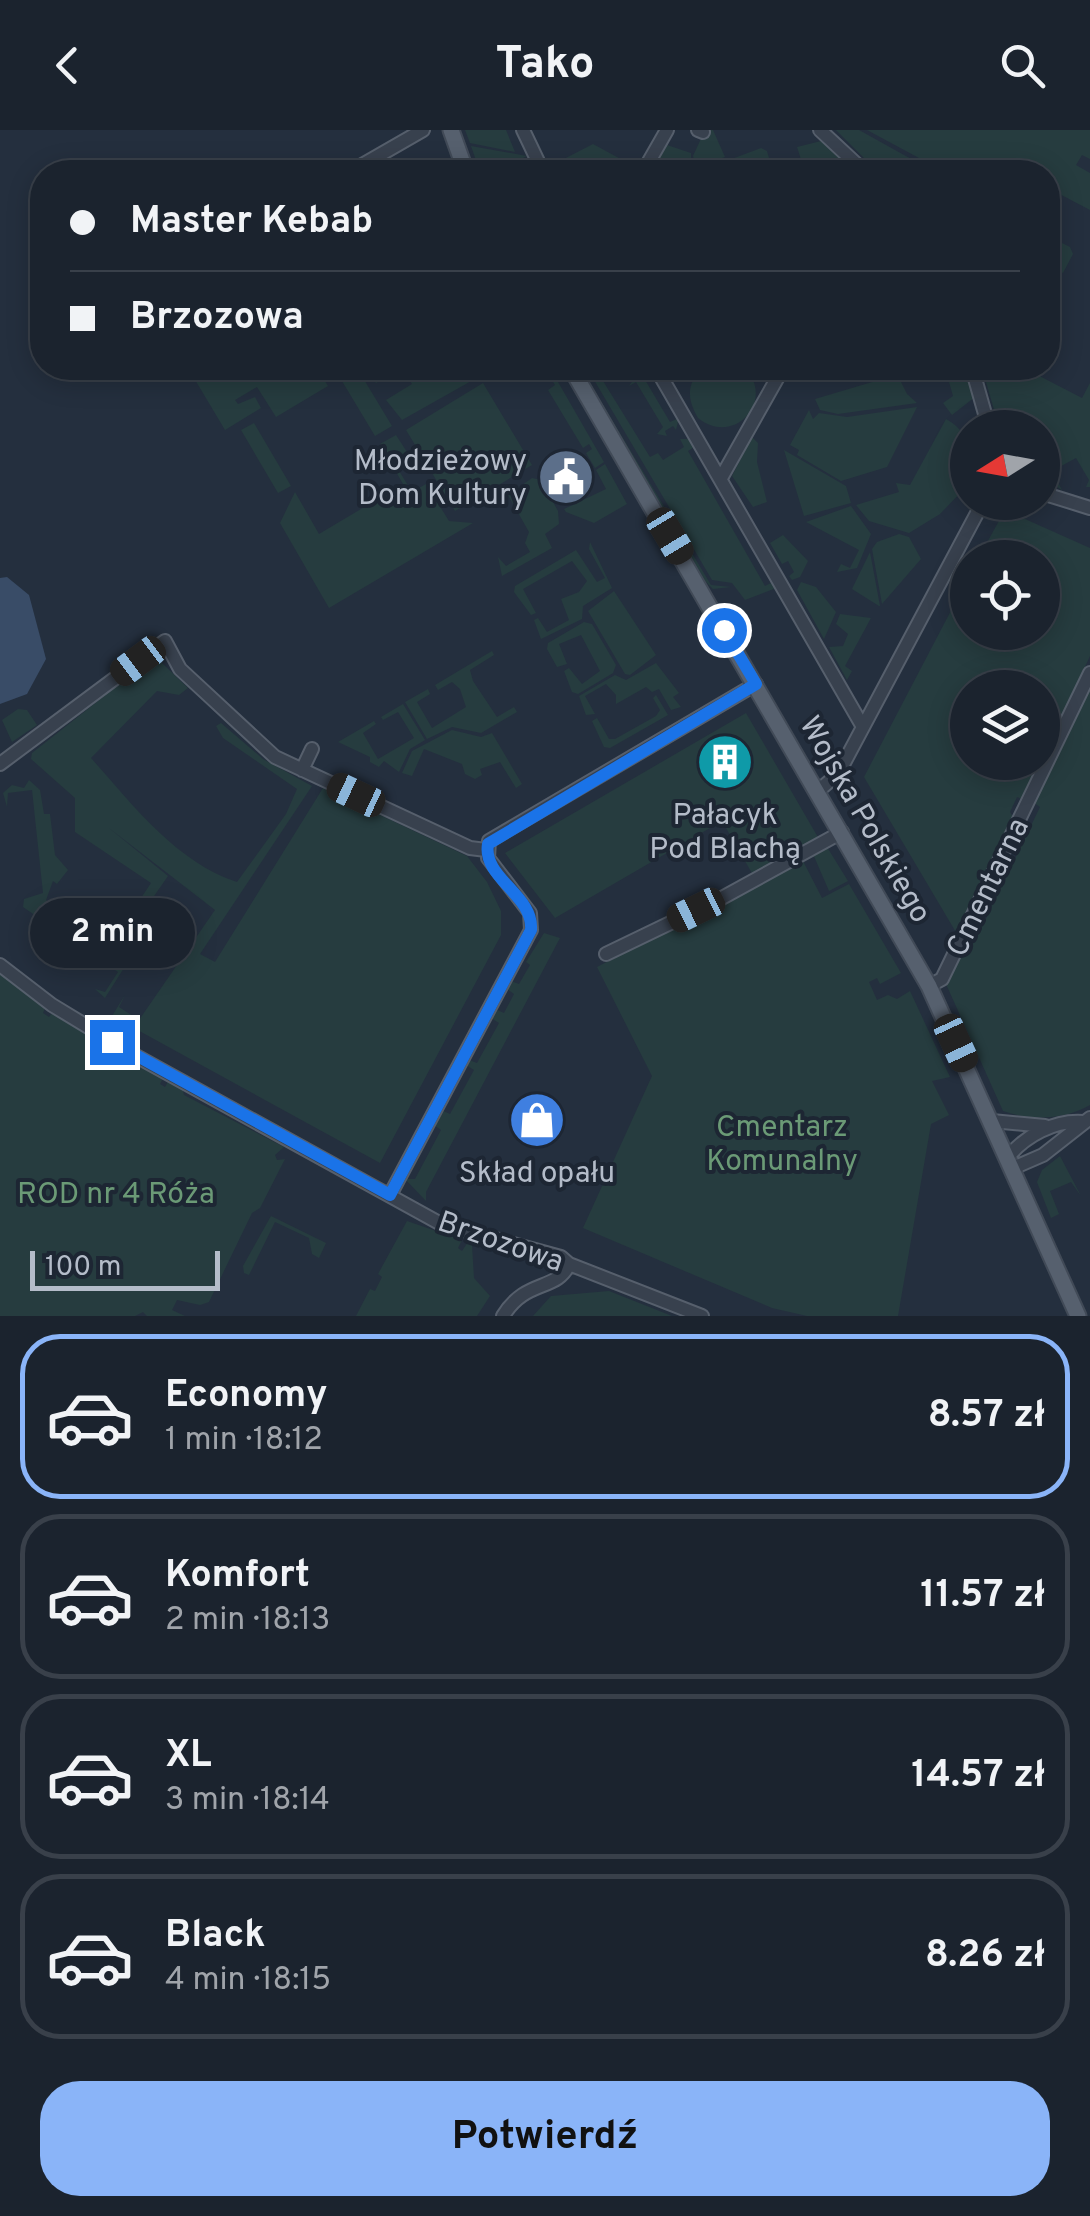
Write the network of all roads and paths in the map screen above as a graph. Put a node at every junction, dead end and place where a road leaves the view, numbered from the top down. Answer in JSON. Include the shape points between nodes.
{"nodes":[{"id":1,"x":422,"y":130,"type":"edge"},
{"id":2,"x":451,"y":130,"type":"edge"},
{"id":3,"x":523,"y":130,"type":"edge"},
{"id":4,"x":820,"y":130,"type":"edge"},
{"id":5,"x":666,"y":132,"type":"edge"},
{"id":6,"x":678,"y":142,"type":"dead end"},
{"id":7,"x":371,"y":160,"type":"edge"},
{"id":8,"x":462,"y":160,"type":"edge"},
{"id":9,"x":537,"y":160,"type":"edge"},
{"id":10,"x":650,"y":160,"type":"edge"},
{"id":11,"x":852,"y":160,"type":"edge"},
{"id":12,"x":578,"y":380,"type":"edge"},
{"id":13,"x":663,"y":380,"type":"edge"},
{"id":14,"x":777,"y":380,"type":"edge"},
{"id":15,"x":975,"y":380,"type":"edge"},
{"id":16,"x":983,"y":410,"type":"edge"},
{"id":17,"x":721,"y":478,"type":"junction"},
{"id":18,"x":1060,"y":499,"type":"edge"},
{"id":19,"x":1090,"y":508,"type":"edge"},
{"id":20,"x":973,"y":520,"type":"edge"},
{"id":21,"x":1090,"y":674,"type":"edge"},
{"id":22,"x":756,"y":684,"type":"junction"},
{"id":23,"x":863,"y":727,"type":"junction"},
{"id":24,"x":312,"y":749,"type":"dead end"},
{"id":25,"x":0,"y":764,"type":"edge"},
{"id":26,"x":302,"y":770,"type":"junction"},
{"id":27,"x":818,"y":791,"type":"junction"},
{"id":28,"x":842,"y":832,"type":"junction"},
{"id":29,"x":486,"y":850,"type":"junction"},
{"id":30,"x":606,"y":954,"type":"dead end"},
{"id":31,"x":0,"y":965,"type":"edge"},
{"id":32,"x":929,"y":986,"type":"junction"},
{"id":33,"x":1086,"y":1120,"type":"edge"},
{"id":34,"x":992,"y":1122,"type":"junction"},
{"id":35,"x":1057,"y":1125,"type":"junction"},
{"id":36,"x":1011,"y":1162,"type":"junction"},
{"id":37,"x":390,"y":1195,"type":"junction"},
{"id":38,"x":569,"y":1264,"type":"junction"},
{"id":39,"x":504,"y":1316,"type":"edge"},
{"id":40,"x":702,"y":1316,"type":"edge"},
{"id":41,"x":1078,"y":1316,"type":"edge"}],
"edges":[{"from":1,"to":7,"type":"street"},
{"from":2,"to":8,"type":"main road"},
{"from":3,"to":9,"type":"street"},
{"from":4,"to":11,"type":"street"},
{"from":5,"to":6,"type":"street"},
{"from":5,"to":10,"type":"street"},
{"from":12,"to":22,"type":"main road","name":"Wojska Polskiego"},
{"from":13,"to":17,"type":"street"},
{"from":14,"to":17,"type":"street"},
{"from":15,"to":16,"type":"street"},
{"from":17,"to":23,"type":"street"},
{"from":18,"to":19,"type":"street"},
{"from":20,"to":23,"type":"street"},
{"from":21,"to":32,"type":"street","name":"Cmentarna","via":[[942,979]]},
{"from":22,"to":27,"type":"main road","name":"Wojska Polskiego"},
{"from":22,"to":29,"type":"street","via":[[499,834]]},
{"from":23,"to":27,"type":"street","via":[[838,774]]},
{"from":24,"to":26,"type":"street"},
{"from":25,"to":26,"type":"street","via":[[164,641],[180,669],[266,751]]},
{"from":26,"to":29,"type":"street"},
{"from":27,"to":28,"type":"main road","name":"Wojska Polskiego"},
{"from":28,"to":30,"type":"street"},
{"from":28,"to":32,"type":"main road","name":"Wojska Polskiego"},
{"from":29,"to":37,"type":"street","via":[[530,913],[531,930]]},
{"from":31,"to":37,"type":"street","name":"Brzozowa","via":[[136,1056]]},
{"from":32,"to":34,"type":"main road","name":"Wojska Polskiego"},
{"from":33,"to":35,"type":"street"},
{"from":33,"to":36,"type":"street","via":[[1043,1154]]},
{"from":34,"to":35,"type":"street"},
{"from":34,"to":36,"type":"main road","name":"Wojska Polskiego"},
{"from":35,"to":36,"type":"street","via":[[1028,1137]]},
{"from":36,"to":41,"type":"main road","name":"Wojska Polskiego"},
{"from":37,"to":38,"type":"street","name":"Brzozowa","via":[[441,1224]]},
{"from":38,"to":39,"type":"street","via":[[560,1279],[518,1295]]},
{"from":38,"to":40,"type":"street","name":"Brzozowa"}]}
